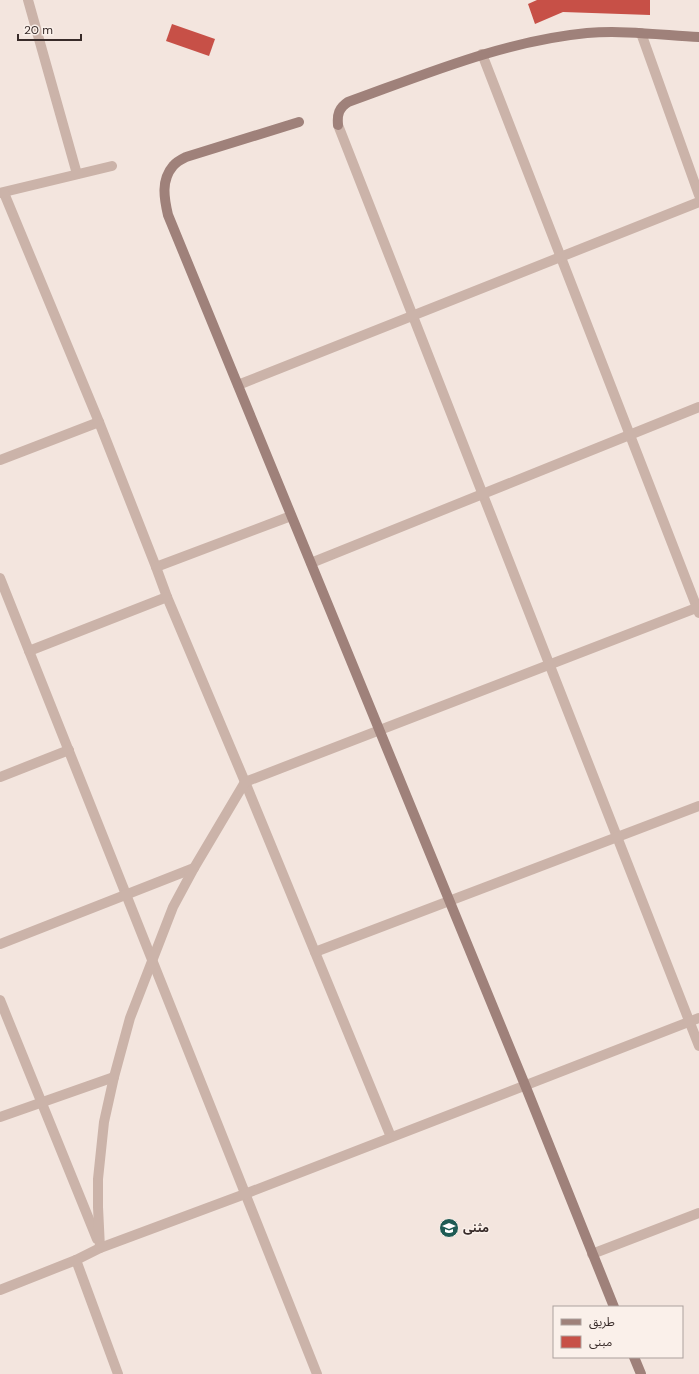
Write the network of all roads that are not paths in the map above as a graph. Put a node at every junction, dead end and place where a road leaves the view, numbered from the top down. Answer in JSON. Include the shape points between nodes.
{"nodes":[{"id":1,"x":28,"y":0,"type":"edge"},
{"id":2,"x":641,"y":34,"type":"junction"},
{"id":3,"x":699,"y":37,"type":"edge"},
{"id":4,"x":482,"y":54,"type":"junction"},
{"id":5,"x":299,"y":122,"type":"dead end"},
{"id":6,"x":112,"y":166,"type":"dead end"},
{"id":7,"x":78,"y":174,"type":"junction"},
{"id":8,"x":2,"y":193,"type":"edge"},
{"id":9,"x":699,"y":195,"type":"edge"},
{"id":10,"x":699,"y":202,"type":"edge"},
{"id":11,"x":561,"y":257,"type":"junction"},
{"id":12,"x":412,"y":316,"type":"junction"},
{"id":13,"x":238,"y":385,"type":"junction"},
{"id":14,"x":699,"y":407,"type":"edge"},
{"id":15,"x":98,"y":422,"type":"junction"},
{"id":16,"x":630,"y":435,"type":"junction"},
{"id":17,"x":0,"y":460,"type":"edge"},
{"id":18,"x":482,"y":494,"type":"junction"},
{"id":19,"x":291,"y":516,"type":"junction"},
{"id":20,"x":310,"y":563,"type":"junction"},
{"id":21,"x":156,"y":567,"type":"junction"},
{"id":22,"x":0,"y":578,"type":"edge"},
{"id":23,"x":167,"y":597,"type":"junction"},
{"id":24,"x":698,"y":609,"type":"edge"},
{"id":25,"x":29,"y":651,"type":"junction"},
{"id":26,"x":549,"y":664,"type":"junction"},
{"id":27,"x":379,"y":730,"type":"junction"},
{"id":28,"x":68,"y":750,"type":"junction"},
{"id":29,"x":0,"y":777,"type":"edge"},
{"id":30,"x":245,"y":782,"type":"junction"},
{"id":31,"x":699,"y":806,"type":"edge"},
{"id":32,"x":617,"y":837,"type":"junction"},
{"id":33,"x":194,"y":868,"type":"junction"},
{"id":34,"x":126,"y":895,"type":"junction"},
{"id":35,"x":449,"y":901,"type":"junction"},
{"id":36,"x":0,"y":944,"type":"edge"},
{"id":37,"x":315,"y":952,"type":"junction"},
{"id":38,"x":152,"y":960,"type":"junction"},
{"id":39,"x":0,"y":1000,"type":"edge"},
{"id":40,"x":694,"y":1020,"type":"edge"},
{"id":41,"x":699,"y":1046,"type":"edge"},
{"id":42,"x":114,"y":1076,"type":"junction"},
{"id":43,"x":524,"y":1085,"type":"junction"},
{"id":44,"x":41,"y":1102,"type":"junction"},
{"id":45,"x":0,"y":1117,"type":"edge"},
{"id":46,"x":391,"y":1137,"type":"junction"},
{"id":47,"x":246,"y":1194,"type":"junction"},
{"id":48,"x":699,"y":1213,"type":"edge"},
{"id":49,"x":100,"y":1248,"type":"junction"},
{"id":50,"x":592,"y":1254,"type":"junction"},
{"id":51,"x":76,"y":1260,"type":"junction"},
{"id":52,"x":0,"y":1290,"type":"edge"},
{"id":53,"x":614,"y":1306,"type":"edge"},
{"id":54,"x":634,"y":1358,"type":"edge"},
{"id":55,"x":118,"y":1374,"type":"edge"},
{"id":56,"x":317,"y":1374,"type":"edge"},
{"id":57,"x":642,"y":1374,"type":"edge"}],
"edges":[{"from":1,"to":7,"type":"street"},
{"from":2,"to":3,"type":"street"},
{"from":2,"to":4,"type":"street","via":[[606,32],[563,36]]},
{"from":2,"to":9,"type":"street"},
{"from":4,"to":11,"type":"street"},
{"from":4,"to":12,"type":"street","via":[[348,102],[342,106],[337,118]]},
{"from":5,"to":13,"type":"street","via":[[186,157],[174,164],[164,188],[168,215]]},
{"from":6,"to":7,"type":"street"},
{"from":7,"to":8,"type":"street"},
{"from":8,"to":15,"type":"street"},
{"from":10,"to":11,"type":"street"},
{"from":11,"to":12,"type":"street"},
{"from":11,"to":16,"type":"street"},
{"from":12,"to":13,"type":"street"},
{"from":12,"to":18,"type":"street"},
{"from":13,"to":19,"type":"street"},
{"from":14,"to":16,"type":"street"},
{"from":15,"to":17,"type":"street"},
{"from":15,"to":21,"type":"street"},
{"from":16,"to":18,"type":"street"},
{"from":16,"to":24,"type":"street"},
{"from":18,"to":20,"type":"street"},
{"from":18,"to":26,"type":"street"},
{"from":19,"to":20,"type":"street"},
{"from":19,"to":21,"type":"street"},
{"from":20,"to":27,"type":"street"},
{"from":21,"to":23,"type":"street"},
{"from":22,"to":25,"type":"street"},
{"from":23,"to":25,"type":"street"},
{"from":23,"to":30,"type":"street"},
{"from":24,"to":26,"type":"street"},
{"from":25,"to":28,"type":"street"},
{"from":26,"to":27,"type":"street"},
{"from":26,"to":32,"type":"street"},
{"from":27,"to":30,"type":"street"},
{"from":27,"to":35,"type":"street"},
{"from":28,"to":29,"type":"street"},
{"from":28,"to":34,"type":"street"},
{"from":30,"to":33,"type":"street"},
{"from":30,"to":37,"type":"street"},
{"from":31,"to":32,"type":"street"},
{"from":32,"to":35,"type":"street"},
{"from":32,"to":40,"type":"street"},
{"from":33,"to":34,"type":"street"},
{"from":33,"to":38,"type":"street","via":[[173,907]]},
{"from":34,"to":36,"type":"street"},
{"from":34,"to":38,"type":"street"},
{"from":35,"to":37,"type":"street"},
{"from":35,"to":43,"type":"street"},
{"from":37,"to":46,"type":"street"},
{"from":38,"to":42,"type":"street","via":[[130,1018]]},
{"from":38,"to":47,"type":"street"},
{"from":39,"to":44,"type":"street"},
{"from":40,"to":41,"type":"street"},
{"from":40,"to":43,"type":"street"},
{"from":42,"to":44,"type":"street"},
{"from":42,"to":49,"type":"street","via":[[104,1122],[98,1178]]},
{"from":43,"to":46,"type":"street"},
{"from":43,"to":50,"type":"street"},
{"from":44,"to":45,"type":"street"},
{"from":44,"to":49,"type":"street"},
{"from":46,"to":47,"type":"street"},
{"from":47,"to":49,"type":"street"},
{"from":47,"to":56,"type":"street"},
{"from":48,"to":50,"type":"street"},
{"from":49,"to":51,"type":"street"},
{"from":50,"to":53,"type":"street"},
{"from":51,"to":52,"type":"street"},
{"from":51,"to":55,"type":"street"},
{"from":54,"to":57,"type":"street"}]}
